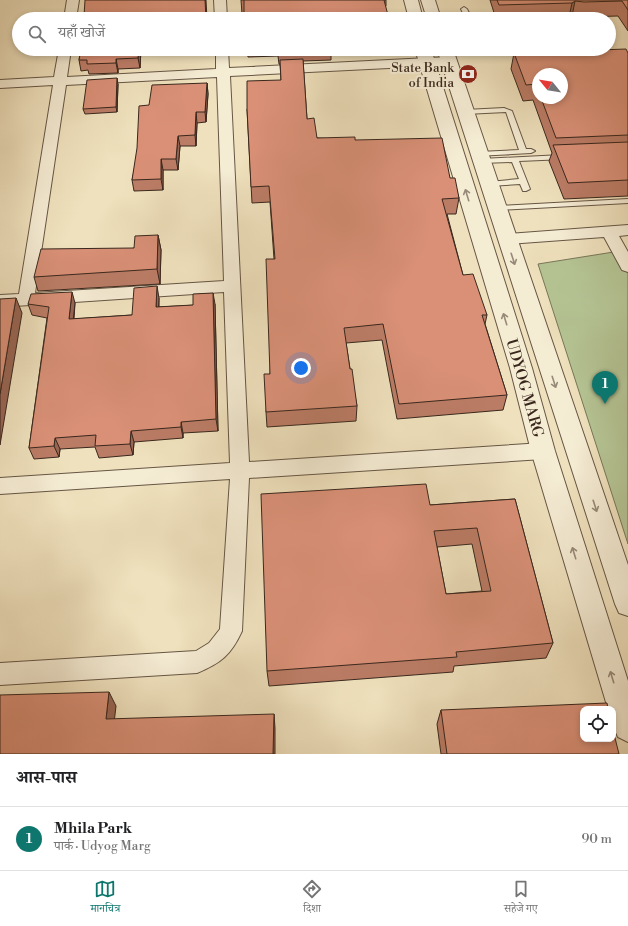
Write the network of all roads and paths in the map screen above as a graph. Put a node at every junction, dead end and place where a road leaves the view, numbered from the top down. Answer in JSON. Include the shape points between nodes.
{"nodes":[{"id":1,"x":73,"y":0,"type":"edge"},
{"id":2,"x":220,"y":0,"type":"edge"},
{"id":3,"x":411,"y":0,"type":"edge"},
{"id":4,"x":428,"y":0,"type":"edge"},
{"id":5,"x":464,"y":9,"type":"dead end"},
{"id":6,"x":71,"y":12,"type":"edge"},
{"id":7,"x":221,"y":12,"type":"edge"},
{"id":8,"x":414,"y":12,"type":"edge"},
{"id":9,"x":432,"y":12,"type":"edge"},
{"id":10,"x":466,"y":12,"type":"edge"},
{"id":11,"x":64,"y":56,"type":"edge"},
{"id":12,"x":222,"y":56,"type":"edge"},
{"id":13,"x":425,"y":56,"type":"edge"},
{"id":14,"x":447,"y":56,"type":"edge"},
{"id":15,"x":223,"y":72,"type":"junction"},
{"id":16,"x":60,"y":81,"type":"junction"},
{"id":17,"x":0,"y":84,"type":"edge"},
{"id":18,"x":465,"y":112,"type":"junction"},
{"id":19,"x":480,"y":157,"type":"junction"},
{"id":20,"x":568,"y":157,"type":"edge"},
{"id":21,"x":515,"y":159,"type":"junction"},
{"id":22,"x":488,"y":184,"type":"junction"},
{"id":23,"x":628,"y":201,"type":"edge"},
{"id":24,"x":497,"y":208,"type":"junction"},
{"id":25,"x":628,"y":230,"type":"edge"},
{"id":26,"x":608,"y":231,"type":"junction"},
{"id":27,"x":507,"y":239,"type":"junction"},
{"id":28,"x":628,"y":266,"type":"edge"},
{"id":29,"x":231,"y":286,"type":"junction"},
{"id":30,"x":26,"y":300,"type":"junction"},
{"id":31,"x":0,"y":301,"type":"edge"},
{"id":32,"x":543,"y":451,"type":"junction"},
{"id":33,"x":240,"y":470,"type":"junction"},
{"id":34,"x":0,"y":486,"type":"edge"},
{"id":35,"x":621,"y":562,"type":"edge"},
{"id":36,"x":628,"y":604,"type":"edge"},
{"id":37,"x":0,"y":674,"type":"edge"},
{"id":38,"x":628,"y":727,"type":"edge"}],
"edges":[{"from":1,"to":6,"type":"street"},
{"from":2,"to":7,"type":"street"},
{"from":3,"to":8,"type":"street"},
{"from":4,"to":9,"type":"street"},
{"from":5,"to":10,"type":"lane"},
{"from":11,"to":16,"type":"street"},
{"from":12,"to":15,"type":"street"},
{"from":13,"to":15,"type":"street"},
{"from":32,"to":13,"type":"street","name":"UDYOG MARG","one_way":true,"via":[[518,360]]},
{"from":14,"to":18,"type":"street","name":"UDYOG MARG"},
{"from":15,"to":16,"type":"street"},
{"from":15,"to":29,"type":"street"},
{"from":16,"to":17,"type":"street"},
{"from":16,"to":30,"type":"street"},
{"from":18,"to":19,"type":"street","name":"UDYOG MARG"},
{"from":18,"to":19,"type":"lane","via":[[509,111],[527,151]]},
{"from":19,"to":21,"type":"lane"},
{"from":19,"to":22,"type":"street","name":"UDYOG MARG"},
{"from":20,"to":21,"type":"lane"},
{"from":21,"to":22,"type":"lane","via":[[524,185]]},
{"from":22,"to":24,"type":"street","name":"UDYOG MARG"},
{"from":23,"to":24,"type":"lane"},
{"from":24,"to":27,"type":"street","name":"UDYOG MARG"},
{"from":25,"to":26,"type":"street"},
{"from":26,"to":27,"type":"street"},
{"from":26,"to":28,"type":"street"},
{"from":27,"to":35,"type":"street","name":"UDYOG MARG","one_way":true},
{"from":29,"to":30,"type":"street"},
{"from":29,"to":33,"type":"street"},
{"from":30,"to":31,"type":"street"},
{"from":32,"to":33,"type":"street"},
{"from":38,"to":32,"type":"street","name":"UDYOG MARG","one_way":true},
{"from":33,"to":34,"type":"street"},
{"from":33,"to":37,"type":"street","via":[[231,631],[214,655],[197,662]]},
{"from":35,"to":36,"type":"street","name":"UDYOG MARG"}]}
